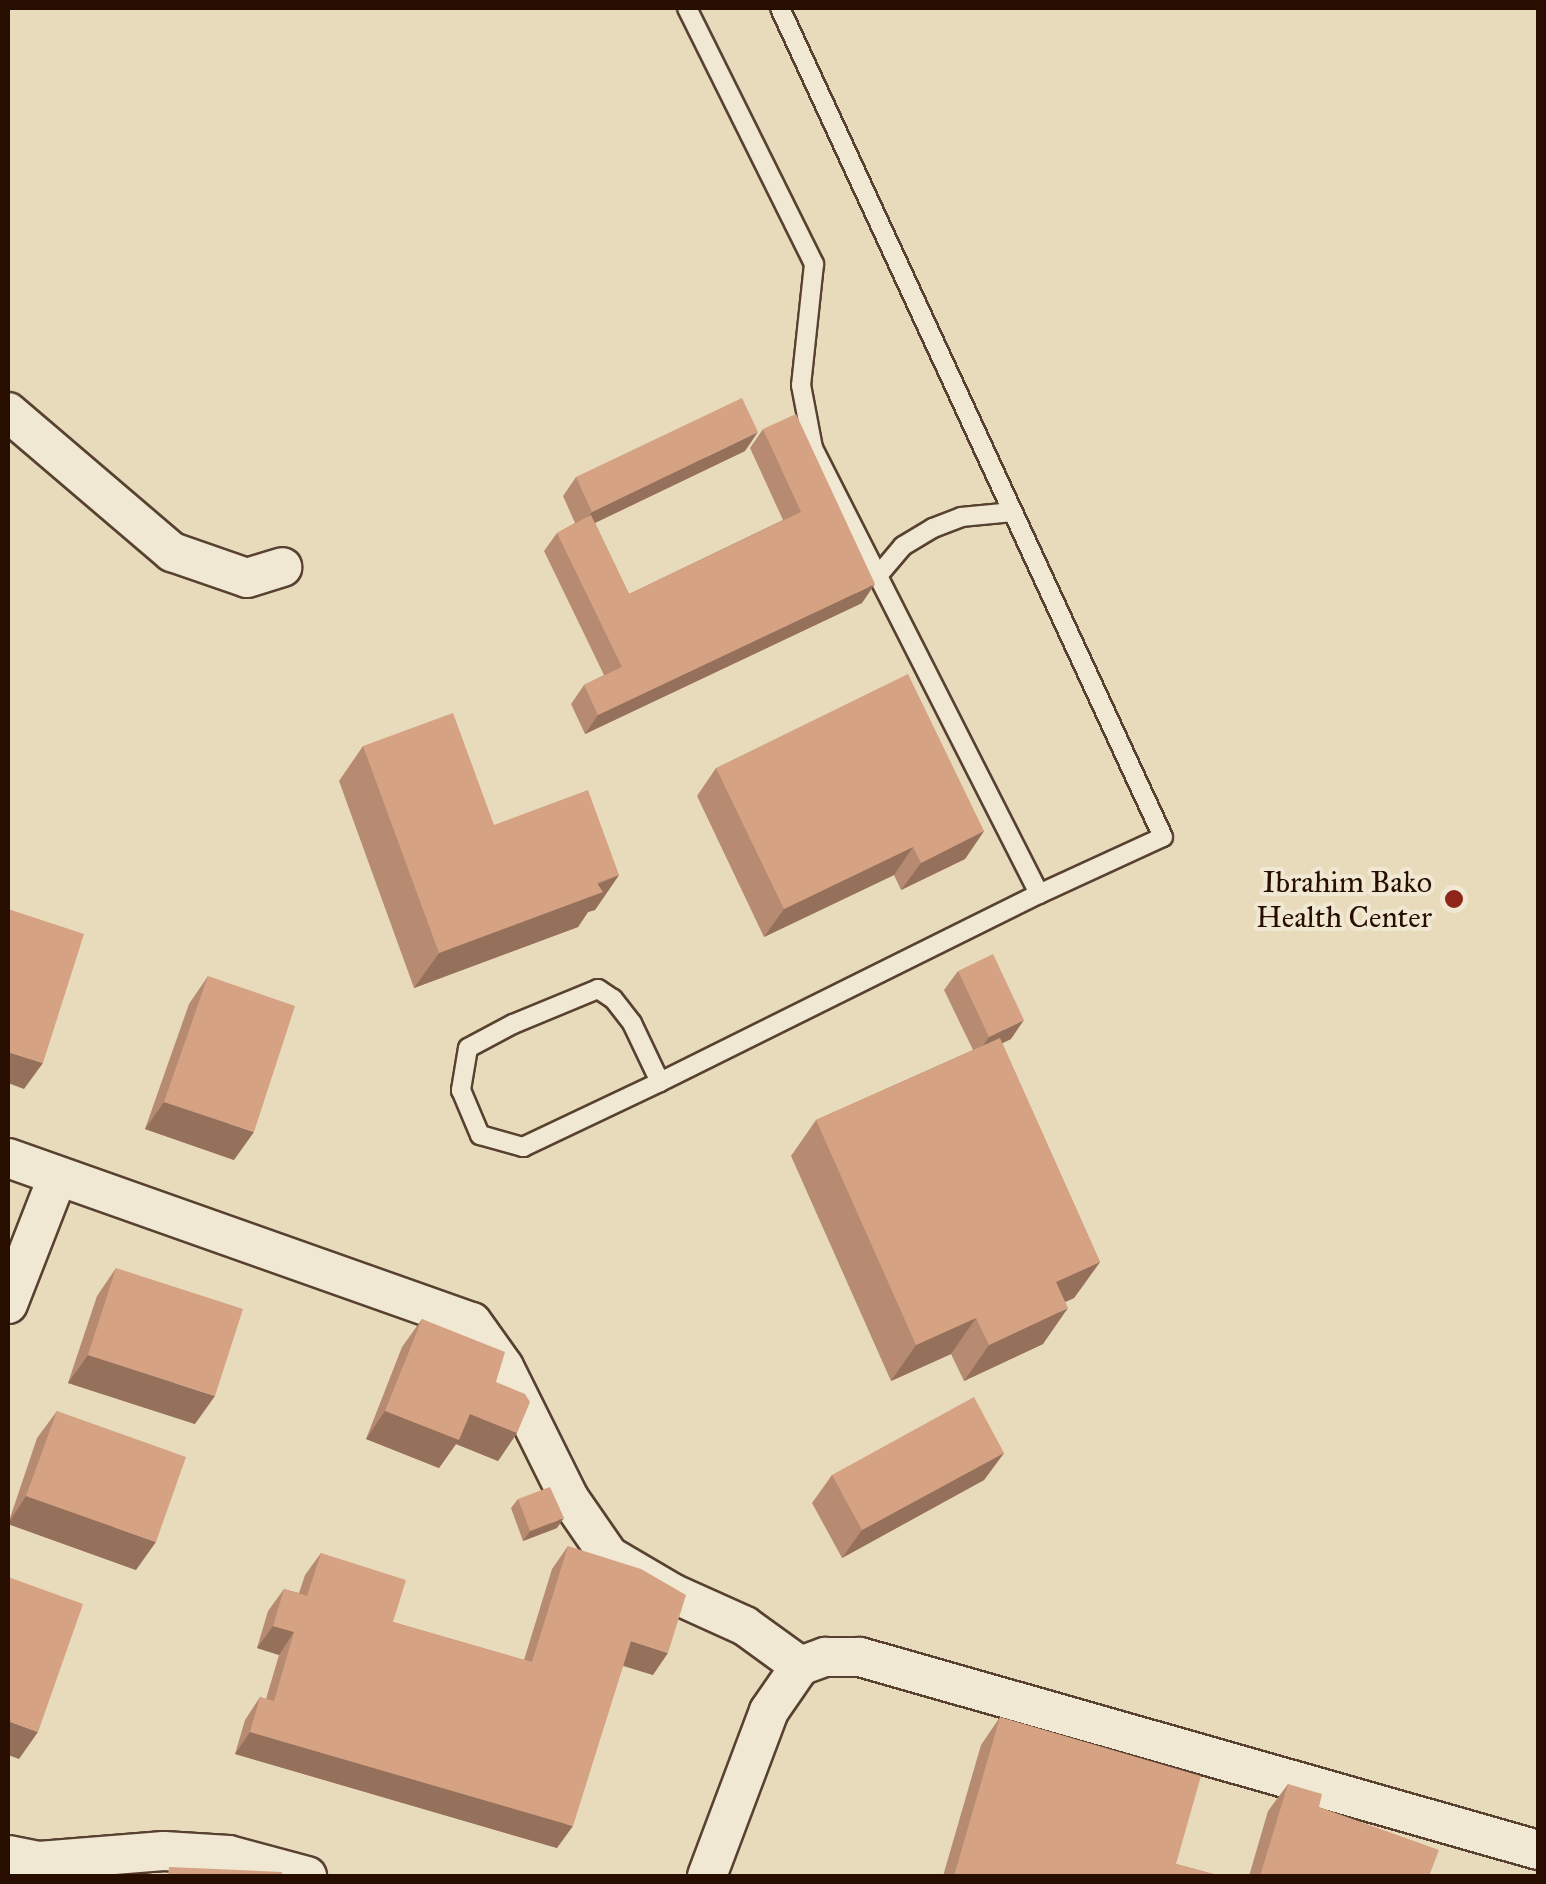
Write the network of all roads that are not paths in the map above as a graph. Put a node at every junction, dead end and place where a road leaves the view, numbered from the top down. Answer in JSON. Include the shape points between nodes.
{"nodes":[{"id":1,"x":687,"y":8,"type":"edge"},
{"id":2,"x":780,"y":8,"type":"edge"},
{"id":3,"x":8,"y":412,"type":"edge"},
{"id":4,"x":1014,"y":512,"type":"junction"},
{"id":5,"x":282,"y":567,"type":"dead end"},
{"id":6,"x":876,"y":578,"type":"junction"},
{"id":7,"x":1039,"y":894,"type":"junction"},
{"id":8,"x":660,"y":1082,"type":"junction"},
{"id":9,"x":8,"y":1158,"type":"edge"},
{"id":10,"x":57,"y":1178,"type":"junction"},
{"id":11,"x":8,"y":1304,"type":"edge"},
{"id":12,"x":800,"y":1666,"type":"junction"},
{"id":13,"x":1538,"y":1850,"type":"edge"},
{"id":14,"x":8,"y":1856,"type":"edge"},
{"id":15,"x":307,"y":1876,"type":"edge"},
{"id":16,"x":707,"y":1876,"type":"edge"}],
"edges":[{"from":1,"to":6,"type":"lane","via":[[814,264],[800,385],[813,448]]},
{"from":2,"to":4,"type":"lane"},
{"from":3,"to":5,"type":"street","via":[[172,552],[247,578]]},
{"from":4,"to":6,"type":"lane","via":[[933,528],[904,546]]},
{"from":4,"to":7,"type":"lane","via":[[1162,836]]},
{"from":6,"to":7,"type":"lane"},
{"from":7,"to":8,"type":"lane"},
{"from":8,"to":8,"type":"lane","via":[[632,1022],[598,989],[468,1048],[462,1090],[480,1135],[523,1147]]},
{"from":9,"to":10,"type":"street"},
{"from":10,"to":11,"type":"street"},
{"from":10,"to":12,"type":"street","via":[[472,1322],[504,1367],[569,1498],[609,1556],[745,1626]]},
{"from":12,"to":13,"type":"street","via":[[824,1657],[860,1657]]},
{"from":12,"to":16,"type":"street","via":[[769,1711]]},
{"from":14,"to":15,"type":"street","via":[[39,1861],[164,1852],[229,1855]]}]}
